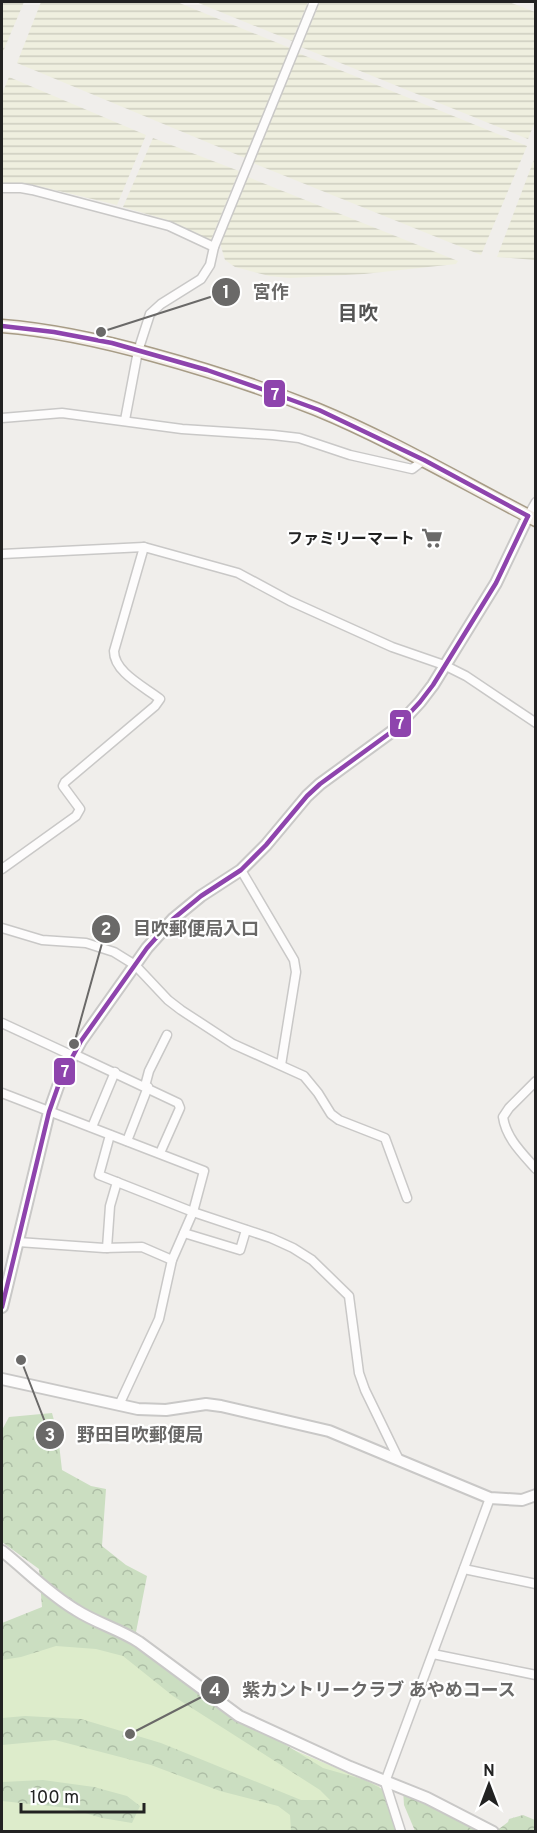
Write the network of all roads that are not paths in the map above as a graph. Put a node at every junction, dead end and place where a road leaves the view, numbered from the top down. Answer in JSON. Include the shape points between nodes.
{"nodes":[{"id":1,"x":314,"y":2,"type":"edge"},
{"id":2,"x":2,"y":188,"type":"edge"},
{"id":3,"x":214,"y":247,"type":"junction"},
{"id":4,"x":2,"y":326,"type":"edge"},
{"id":5,"x":138,"y":351,"type":"junction"},
{"id":6,"x":2,"y":418,"type":"edge"},
{"id":7,"x":125,"y":420,"type":"junction"},
{"id":8,"x":424,"y":460,"type":"junction"},
{"id":9,"x":536,"y":502,"type":"edge"},
{"id":10,"x":532,"y":518,"type":"edge"},
{"id":11,"x":144,"y":547,"type":"junction"},
{"id":12,"x":2,"y":554,"type":"edge"},
{"id":13,"x":444,"y":665,"type":"junction"},
{"id":14,"x":536,"y":723,"type":"edge"},
{"id":15,"x":2,"y":868,"type":"edge"},
{"id":16,"x":241,"y":870,"type":"junction"},
{"id":17,"x":2,"y":928,"type":"edge"},
{"id":18,"x":135,"y":966,"type":"junction"},
{"id":19,"x":2,"y":1023,"type":"edge"},
{"id":20,"x":168,"y":1035,"type":"dead end"},
{"id":21,"x":73,"y":1055,"type":"junction"},
{"id":22,"x":281,"y":1065,"type":"junction"},
{"id":23,"x":115,"y":1072,"type":"junction"},
{"id":24,"x":536,"y":1081,"type":"edge"},
{"id":25,"x":146,"y":1087,"type":"junction"},
{"id":26,"x":2,"y":1093,"type":"edge"},
{"id":27,"x":49,"y":1112,"type":"junction"},
{"id":28,"x":92,"y":1127,"type":"junction"},
{"id":29,"x":110,"y":1135,"type":"junction"},
{"id":30,"x":127,"y":1141,"type":"junction"},
{"id":31,"x":160,"y":1153,"type":"junction"},
{"id":32,"x":536,"y":1169,"type":"edge"},
{"id":33,"x":117,"y":1182,"type":"junction"},
{"id":34,"x":406,"y":1198,"type":"dead end"},
{"id":35,"x":193,"y":1212,"type":"junction"},
{"id":36,"x":246,"y":1230,"type":"junction"},
{"id":37,"x":184,"y":1233,"type":"junction"},
{"id":38,"x":18,"y":1242,"type":"junction"},
{"id":39,"x":107,"y":1248,"type":"junction"},
{"id":40,"x":172,"y":1260,"type":"junction"},
{"id":41,"x":2,"y":1307,"type":"edge"},
{"id":42,"x":2,"y":1379,"type":"edge"},
{"id":43,"x":119,"y":1405,"type":"junction"},
{"id":44,"x":399,"y":1460,"type":"junction"},
{"id":45,"x":536,"y":1495,"type":"edge"},
{"id":46,"x":490,"y":1498,"type":"junction"},
{"id":47,"x":522,"y":1500,"type":"junction"},
{"id":48,"x":536,"y":1501,"type":"edge"},
{"id":49,"x":2,"y":1551,"type":"edge"},
{"id":50,"x":464,"y":1569,"type":"junction"},
{"id":51,"x":536,"y":1584,"type":"edge"},
{"id":52,"x":433,"y":1654,"type":"junction"},
{"id":53,"x":536,"y":1675,"type":"edge"},
{"id":54,"x":385,"y":1782,"type":"junction"},
{"id":55,"x":401,"y":1832,"type":"edge"},
{"id":56,"x":493,"y":1832,"type":"edge"}],
"edges":[{"from":1,"to":3,"type":"street"},
{"from":2,"to":3,"type":"street","via":[[32,190],[169,226]]},
{"from":3,"to":5,"type":"street","via":[[210,265],[201,279],[150,314]]},
{"from":4,"to":5,"type":"main road","via":[[80,337]]},
{"from":5,"to":7,"type":"street"},
{"from":5,"to":8,"type":"main road","via":[[288,398]]},
{"from":6,"to":7,"type":"street","via":[[62,413]]},
{"from":7,"to":8,"type":"street","via":[[182,429],[299,438],[412,469]]},
{"from":8,"to":10,"type":"main road"},
{"from":9,"to":10,"type":"street"},
{"from":10,"to":13,"type":"street"},
{"from":11,"to":12,"type":"street"},
{"from":11,"to":13,"type":"street","via":[[238,573],[392,647]]},
{"from":11,"to":15,"type":"street","via":[[114,659],[119,668],[159,699],[65,782],[63,786],[80,809],[76,816]]},
{"from":13,"to":14,"type":"street"},
{"from":13,"to":16,"type":"street","via":[[420,702],[394,730],[320,784]]},
{"from":16,"to":18,"type":"street","via":[[173,919]]},
{"from":16,"to":22,"type":"street","via":[[294,960],[296,972]]},
{"from":17,"to":18,"type":"street","via":[[42,940],[104,948]]},
{"from":18,"to":21,"type":"street"},
{"from":18,"to":22,"type":"street","via":[[181,1010],[234,1044]]},
{"from":19,"to":21,"type":"street"},
{"from":20,"to":25,"type":"street","via":[[149,1071]]},
{"from":21,"to":23,"type":"street"},
{"from":21,"to":27,"type":"street"},
{"from":22,"to":34,"type":"street","via":[[304,1076],[339,1120],[385,1138]]},
{"from":23,"to":25,"type":"street"},
{"from":23,"to":28,"type":"street"},
{"from":24,"to":32,"type":"street","via":[[503,1117],[509,1138]]},
{"from":25,"to":30,"type":"street"},
{"from":25,"to":31,"type":"street","via":[[178,1103],[180,1108]]},
{"from":26,"to":27,"type":"street"},
{"from":27,"to":28,"type":"street"},
{"from":27,"to":38,"type":"street"},
{"from":28,"to":29,"type":"street"},
{"from":29,"to":30,"type":"street"},
{"from":29,"to":33,"type":"street","via":[[99,1174]]},
{"from":30,"to":31,"type":"street"},
{"from":31,"to":35,"type":"street","via":[[204,1171]]},
{"from":33,"to":35,"type":"street"},
{"from":33,"to":39,"type":"street","via":[[110,1206]]},
{"from":35,"to":36,"type":"street"},
{"from":35,"to":37,"type":"street"},
{"from":36,"to":37,"type":"street","via":[[240,1250]]},
{"from":36,"to":44,"type":"street","via":[[293,1248],[312,1260],[349,1296],[359,1373]]},
{"from":37,"to":40,"type":"street"},
{"from":38,"to":39,"type":"street"},
{"from":38,"to":41,"type":"street"},
{"from":39,"to":40,"type":"street","via":[[142,1247]]},
{"from":40,"to":43,"type":"street","via":[[159,1319]]},
{"from":42,"to":43,"type":"street"},
{"from":43,"to":44,"type":"street","via":[[150,1410],[221,1406],[329,1431]]},
{"from":44,"to":46,"type":"street"},
{"from":45,"to":47,"type":"street"},
{"from":46,"to":47,"type":"street"},
{"from":46,"to":50,"type":"street"},
{"from":47,"to":48,"type":"street"},
{"from":49,"to":54,"type":"street","via":[[66,1604],[139,1642],[239,1716]]},
{"from":50,"to":51,"type":"street"},
{"from":50,"to":52,"type":"street"},
{"from":52,"to":53,"type":"street"},
{"from":52,"to":54,"type":"street"},
{"from":54,"to":55,"type":"street"},
{"from":54,"to":56,"type":"street","via":[[427,1797]]}]}
